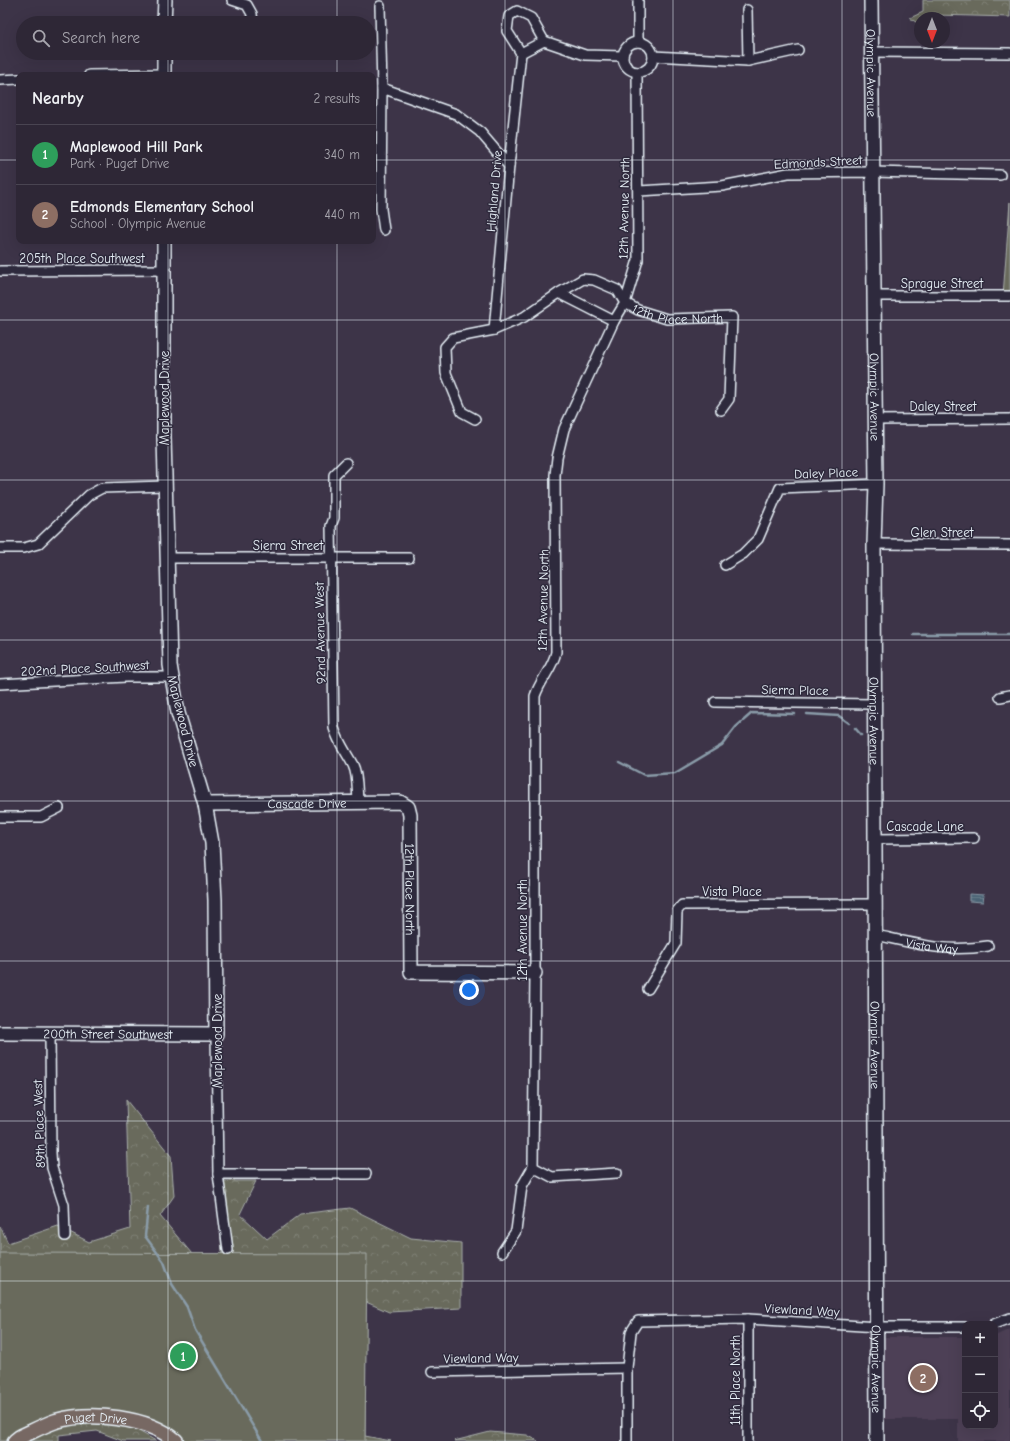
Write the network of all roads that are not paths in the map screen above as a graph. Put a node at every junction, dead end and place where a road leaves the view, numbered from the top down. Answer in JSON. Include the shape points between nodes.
{"nodes":[{"id":1,"x":165,"y":0,"type":"edge"},
{"id":2,"x":232,"y":0,"type":"edge"},
{"id":3,"x":638,"y":0,"type":"edge"},
{"id":4,"x":871,"y":0,"type":"edge"},
{"id":5,"x":380,"y":6,"type":"dead end"},
{"id":6,"x":747,"y":10,"type":"dead end"},
{"id":7,"x":164,"y":16,"type":"edge"},
{"id":8,"x":252,"y":16,"type":"edge"},
{"id":9,"x":544,"y":41,"type":"junction"},
{"id":10,"x":638,"y":42,"type":"junction"},
{"id":11,"x":798,"y":50,"type":"dead end"},
{"id":12,"x":871,"y":52,"type":"junction"},
{"id":13,"x":521,"y":53,"type":"junction"},
{"id":14,"x":1010,"y":53,"type":"edge"},
{"id":15,"x":622,"y":56,"type":"junction"},
{"id":16,"x":653,"y":56,"type":"junction"},
{"id":17,"x":164,"y":60,"type":"edge"},
{"id":18,"x":748,"y":61,"type":"junction"},
{"id":19,"x":164,"y":72,"type":"edge"},
{"id":20,"x":637,"y":72,"type":"junction"},
{"id":21,"x":0,"y":80,"type":"edge"},
{"id":22,"x":16,"y":80,"type":"edge"},
{"id":23,"x":382,"y":88,"type":"junction"},
{"id":24,"x":509,"y":166,"type":"junction"},
{"id":25,"x":872,"y":172,"type":"junction"},
{"id":26,"x":1000,"y":175,"type":"dead end"},
{"id":27,"x":639,"y":191,"type":"junction"},
{"id":28,"x":384,"y":230,"type":"dead end"},
{"id":29,"x":164,"y":244,"type":"edge"},
{"id":30,"x":164,"y":270,"type":"junction"},
{"id":31,"x":0,"y":271,"type":"edge"},
{"id":32,"x":559,"y":293,"type":"junction"},
{"id":33,"x":874,"y":296,"type":"junction"},
{"id":34,"x":1010,"y":296,"type":"edge"},
{"id":35,"x":625,"y":303,"type":"junction"},
{"id":36,"x":614,"y":321,"type":"junction"},
{"id":37,"x":494,"y":330,"type":"junction"},
{"id":38,"x":721,"y":410,"type":"dead end"},
{"id":39,"x":475,"y":419,"type":"dead end"},
{"id":40,"x":1010,"y":419,"type":"edge"},
{"id":41,"x":875,"y":420,"type":"junction"},
{"id":42,"x":346,"y":463,"type":"dead end"},
{"id":43,"x":876,"y":484,"type":"junction"},
{"id":44,"x":165,"y":486,"type":"junction"},
{"id":45,"x":874,"y":544,"type":"junction"},
{"id":46,"x":1010,"y":545,"type":"edge"},
{"id":47,"x":0,"y":548,"type":"edge"},
{"id":48,"x":167,"y":558,"type":"junction"},
{"id":49,"x":332,"y":558,"type":"junction"},
{"id":50,"x":409,"y":558,"type":"dead end"},
{"id":51,"x":725,"y":565,"type":"dead end"},
{"id":52,"x":171,"y":678,"type":"junction"},
{"id":53,"x":0,"y":684,"type":"edge"},
{"id":54,"x":1010,"y":695,"type":"edge"},
{"id":55,"x":1000,"y":697,"type":"dead end"},
{"id":56,"x":715,"y":702,"type":"dead end"},
{"id":57,"x":874,"y":704,"type":"junction"},
{"id":58,"x":358,"y":802,"type":"junction"},
{"id":59,"x":205,"y":804,"type":"junction"},
{"id":60,"x":408,"y":807,"type":"joint"},
{"id":61,"x":59,"y":808,"type":"dead end"},
{"id":62,"x":0,"y":817,"type":"edge"},
{"id":63,"x":974,"y":838,"type":"dead end"},
{"id":64,"x":875,"y":839,"type":"junction"},
{"id":65,"x":876,"y":904,"type":"junction"},
{"id":66,"x":876,"y":935,"type":"junction"},
{"id":67,"x":988,"y":946,"type":"dead end"},
{"id":68,"x":535,"y":973,"type":"junction"},
{"id":69,"x":648,"y":989,"type":"dead end"},
{"id":70,"x":0,"y":1033,"type":"edge"},
{"id":71,"x":50,"y":1034,"type":"junction"},
{"id":72,"x":216,"y":1034,"type":"junction"},
{"id":73,"x":533,"y":1167,"type":"junction"},
{"id":74,"x":617,"y":1173,"type":"dead end"},
{"id":75,"x":218,"y":1174,"type":"junction"},
{"id":76,"x":366,"y":1174,"type":"dead end"},
{"id":77,"x":65,"y":1236,"type":"dead end"},
{"id":78,"x":228,"y":1250,"type":"dead end"},
{"id":79,"x":502,"y":1252,"type":"dead end"},
{"id":80,"x":1010,"y":1318,"type":"edge"},
{"id":81,"x":748,"y":1319,"type":"junction"},
{"id":82,"x":998,"y":1322,"type":"edge"},
{"id":83,"x":878,"y":1327,"type":"junction"},
{"id":84,"x":962,"y":1328,"type":"edge"},
{"id":85,"x":627,"y":1368,"type":"junction"},
{"id":86,"x":432,"y":1372,"type":"dead end"},
{"id":87,"x":16,"y":1441,"type":"edge"},
{"id":88,"x":176,"y":1441,"type":"edge"},
{"id":89,"x":627,"y":1441,"type":"edge"},
{"id":90,"x":748,"y":1441,"type":"edge"},
{"id":91,"x":877,"y":1441,"type":"edge"}],
"edges":[{"from":1,"to":7,"type":"street"},
{"from":2,"to":8,"type":"street","via":[[247,5]]},
{"from":3,"to":10,"type":"street"},
{"from":4,"to":12,"type":"street","name":"Olympic Avenue"},
{"from":5,"to":23,"type":"street"},
{"from":6,"to":18,"type":"street"},
{"from":9,"to":13,"type":"street"},
{"from":9,"to":13,"type":"street","via":[[530,18],[517,11],[509,16],[508,31]]},
{"from":9,"to":15,"type":"street","via":[[585,55]]},
{"from":10,"to":15,"type":"street","via":[[627,46]]},
{"from":10,"to":16,"type":"street","via":[[649,47]]},
{"from":11,"to":18,"type":"street"},
{"from":12,"to":14,"type":"street"},
{"from":12,"to":25,"type":"street","name":"Olympic Avenue"},
{"from":13,"to":24,"type":"street","name":"Highland Drive"},
{"from":15,"to":20,"type":"street","via":[[628,69]]},
{"from":16,"to":18,"type":"street"},
{"from":16,"to":20,"type":"street","via":[[647,69]]},
{"from":17,"to":19,"type":"street"},
{"from":20,"to":27,"type":"street","name":"12th Avenue North"},
{"from":21,"to":22,"type":"street"},
{"from":23,"to":24,"type":"street","via":[[456,114],[480,132]]},
{"from":23,"to":28,"type":"street","via":[[381,209]]},
{"from":24,"to":37,"type":"street","name":"Highland Drive"},
{"from":25,"to":26,"type":"street","name":"Edmonds Street"},
{"from":25,"to":27,"type":"street","name":"Edmonds Street","via":[[788,173],[722,186]]},
{"from":25,"to":33,"type":"street","name":"Olympic Avenue"},
{"from":27,"to":35,"type":"street","name":"12th Avenue North","via":[[638,260]]},
{"from":29,"to":30,"type":"street","name":"Maplewood Drive"},
{"from":30,"to":31,"type":"street","name":"205th Place Southwest"},
{"from":30,"to":44,"type":"street","name":"Maplewood Drive"},
{"from":32,"to":35,"type":"street","via":[[583,279],[594,280],[617,290]]},
{"from":32,"to":36,"type":"street"},
{"from":32,"to":37,"type":"street","via":[[524,317]]},
{"from":33,"to":34,"type":"street","name":"Sprague Street"},
{"from":33,"to":41,"type":"street","name":"Olympic Avenue"},
{"from":35,"to":36,"type":"street","name":"12th Avenue North"},
{"from":35,"to":38,"type":"street","name":"12th Place North","via":[[667,319],[732,316],[729,399]]},
{"from":36,"to":68,"type":"street","name":"12th Avenue North","via":[[564,429],[556,458],[556,652],[552,665],[538,685],[534,696]]},
{"from":37,"to":39,"type":"street","via":[[453,338],[445,347],[446,373],[462,412]]},
{"from":40,"to":41,"type":"street","name":"Daley Street"},
{"from":41,"to":43,"type":"street","name":"Olympic Avenue"},
{"from":42,"to":49,"type":"street","name":"92nd Avenue West","via":[[334,475]]},
{"from":43,"to":45,"type":"street","name":"Olympic Avenue"},
{"from":43,"to":51,"type":"street","name":"Daley Place","via":[[780,488],[758,539],[743,554]]},
{"from":44,"to":47,"type":"street","via":[[102,488],[89,495],[38,544],[24,548]]},
{"from":44,"to":48,"type":"street","name":"Maplewood Drive"},
{"from":45,"to":46,"type":"street","name":"Glen Street"},
{"from":45,"to":57,"type":"street","name":"Olympic Avenue"},
{"from":48,"to":49,"type":"street","name":"Sierra Street"},
{"from":48,"to":52,"type":"street","name":"Maplewood Drive"},
{"from":49,"to":50,"type":"street","name":"Sierra Street"},
{"from":49,"to":58,"type":"street","name":"92nd Avenue West","via":[[334,728],[338,740],[354,766]]},
{"from":52,"to":53,"type":"street","name":"202nd Place Southwest"},
{"from":52,"to":59,"type":"street","name":"Maplewood Drive","via":[[178,713]]},
{"from":54,"to":55,"type":"street"},
{"from":56,"to":57,"type":"street","name":"Sierra Place"},
{"from":57,"to":64,"type":"street","name":"Olympic Avenue"},
{"from":58,"to":59,"type":"street","name":"Cascade Drive"},
{"from":58,"to":60,"type":"street","name":"Cascade Drive","via":[[400,802]]},
{"from":59,"to":72,"type":"street","name":"Maplewood Drive","via":[[214,864]]},
{"from":60,"to":68,"type":"street","name":"12th Place North","via":[[411,972]]},
{"from":61,"to":62,"type":"street","via":[[41,816]]},
{"from":63,"to":64,"type":"street","name":"Cascade Lane"},
{"from":64,"to":65,"type":"street","name":"Olympic Avenue"},
{"from":65,"to":66,"type":"street","name":"Olympic Avenue"},
{"from":65,"to":69,"type":"street","name":"Vista Place","via":[[682,905],[677,911],[676,943]]},
{"from":66,"to":67,"type":"street","name":"Vista Way","via":[[943,949]]},
{"from":66,"to":83,"type":"street","name":"Olympic Avenue"},
{"from":68,"to":73,"type":"street","name":"12th Avenue North"},
{"from":70,"to":71,"type":"street","name":"200th Street Southwest"},
{"from":71,"to":72,"type":"street","name":"200th Street Southwest"},
{"from":71,"to":77,"type":"street","name":"89th Place West","via":[[52,1168],[64,1205]]},
{"from":72,"to":75,"type":"street","name":"Maplewood Drive"},
{"from":73,"to":74,"type":"street","via":[[552,1177]]},
{"from":73,"to":79,"type":"street","name":"12th Avenue North","via":[[522,1186],[516,1230]]},
{"from":75,"to":76,"type":"street"},
{"from":75,"to":78,"type":"street","name":"Maplewood Drive"},
{"from":80,"to":82,"type":"street"},
{"from":81,"to":83,"type":"street","name":"Viewland Way"},
{"from":81,"to":85,"type":"street","name":"Viewland Way","via":[[638,1321],[631,1332]]},
{"from":81,"to":90,"type":"street","name":"11th Place North"},
{"from":83,"to":84,"type":"street","name":"Viewland Way"},
{"from":83,"to":91,"type":"street","name":"Olympic Avenue"},
{"from":85,"to":86,"type":"street","name":"Viewland Way"},
{"from":85,"to":89,"type":"street"},
{"from":87,"to":88,"type":"main road","name":"Puget Drive","via":[[56,1421],[99,1415],[133,1420],[171,1436]]}]}
